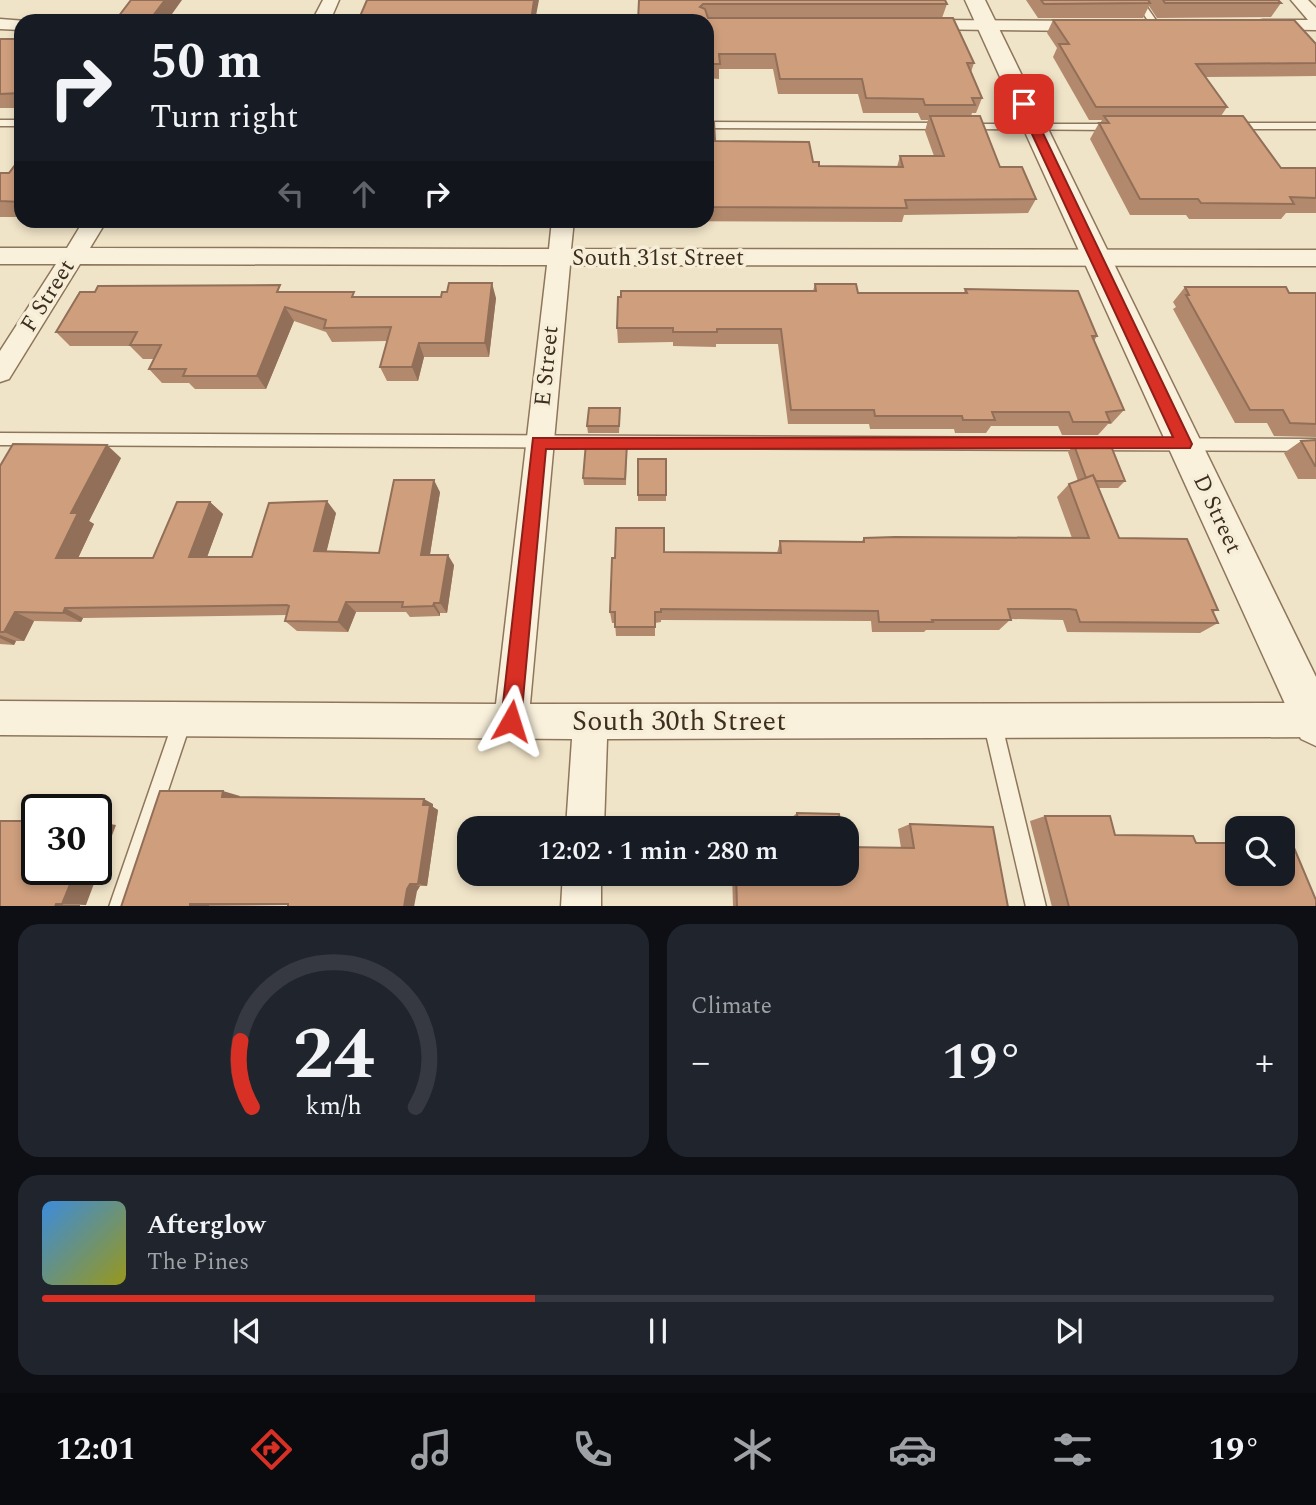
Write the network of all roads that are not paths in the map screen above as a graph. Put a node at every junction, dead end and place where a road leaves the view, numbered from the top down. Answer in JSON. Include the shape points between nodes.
{"nodes":[{"id":1,"x":975,"y":0,"type":"edge"},
{"id":2,"x":1138,"y":0,"type":"edge"},
{"id":3,"x":1298,"y":0,"type":"edge"},
{"id":4,"x":1316,"y":18,"type":"edge"},
{"id":5,"x":898,"y":25,"type":"edge"},
{"id":6,"x":1316,"y":25,"type":"edge"},
{"id":7,"x":987,"y":26,"type":"junction"},
{"id":8,"x":1102,"y":26,"type":"edge"},
{"id":9,"x":1129,"y":26,"type":"edge"},
{"id":10,"x":1163,"y":26,"type":"joint"},
{"id":11,"x":1250,"y":26,"type":"edge"},
{"id":12,"x":714,"y":125,"type":"edge"},
{"id":13,"x":1034,"y":126,"type":"junction"},
{"id":14,"x":1316,"y":126,"type":"edge"},
{"id":15,"x":1129,"y":127,"type":"edge"},
{"id":16,"x":1223,"y":127,"type":"edge"},
{"id":17,"x":91,"y":228,"type":"edge"},
{"id":18,"x":562,"y":228,"type":"edge"},
{"id":19,"x":0,"y":256,"type":"edge"},
{"id":20,"x":74,"y":256,"type":"junction"},
{"id":21,"x":559,"y":258,"type":"junction"},
{"id":22,"x":1096,"y":258,"type":"junction"},
{"id":23,"x":1316,"y":258,"type":"edge"},
{"id":24,"x":0,"y":372,"type":"edge"},
{"id":25,"x":0,"y":439,"type":"edge"},
{"id":26,"x":539,"y":443,"type":"junction"},
{"id":27,"x":1184,"y":444,"type":"junction"},
{"id":28,"x":1316,"y":445,"type":"edge"},
{"id":29,"x":0,"y":718,"type":"edge"},
{"id":30,"x":183,"y":719,"type":"junction"},
{"id":31,"x":511,"y":721,"type":"junction"},
{"id":32,"x":992,"y":721,"type":"junction"},
{"id":33,"x":1315,"y":721,"type":"edge"},
{"id":34,"x":590,"y":722,"type":"junction"},
{"id":35,"x":586,"y":816,"type":"edge"},
{"id":36,"x":581,"y":886,"type":"edge"},
{"id":37,"x":119,"y":906,"type":"edge"},
{"id":38,"x":580,"y":906,"type":"edge"},
{"id":39,"x":1036,"y":906,"type":"edge"}],
"edges":[{"from":1,"to":7,"type":"street","name":"D Street"},
{"from":2,"to":10,"type":"lane"},
{"from":3,"to":4,"type":"street"},
{"from":5,"to":7,"type":"street"},
{"from":6,"to":11,"type":"street"},
{"from":7,"to":8,"type":"street"},
{"from":7,"to":13,"type":"street","name":"D Street"},
{"from":9,"to":10,"type":"street"},
{"from":12,"to":13,"type":"lane"},
{"from":13,"to":15,"type":"lane"},
{"from":13,"to":22,"type":"street","name":"D Street"},
{"from":14,"to":16,"type":"lane"},
{"from":17,"to":20,"type":"street","name":"F Street"},
{"from":18,"to":21,"type":"street","name":"E Street"},
{"from":19,"to":20,"type":"street","name":"South 31st Street"},
{"from":20,"to":21,"type":"street","name":"South 31st Street"},
{"from":20,"to":24,"type":"street","name":"F Street"},
{"from":21,"to":22,"type":"street","name":"South 31st Street"},
{"from":21,"to":26,"type":"street","name":"E Street"},
{"from":22,"to":23,"type":"street","name":"South 31st Street"},
{"from":22,"to":27,"type":"street","name":"D Street"},
{"from":25,"to":26,"type":"lane"},
{"from":26,"to":27,"type":"lane"},
{"from":26,"to":31,"type":"street","name":"E Street"},
{"from":27,"to":28,"type":"lane"},
{"from":27,"to":33,"type":"street","name":"D Street"},
{"from":29,"to":30,"type":"street","name":"South 30th Street"},
{"from":30,"to":31,"type":"street","name":"South 30th Street"},
{"from":30,"to":37,"type":"lane"},
{"from":31,"to":34,"type":"street","name":"South 30th Street"},
{"from":32,"to":33,"type":"street","name":"South 30th Street"},
{"from":32,"to":34,"type":"street","name":"South 30th Street"},
{"from":32,"to":39,"type":"lane"},
{"from":34,"to":35,"type":"street"},
{"from":36,"to":38,"type":"street"}]}
